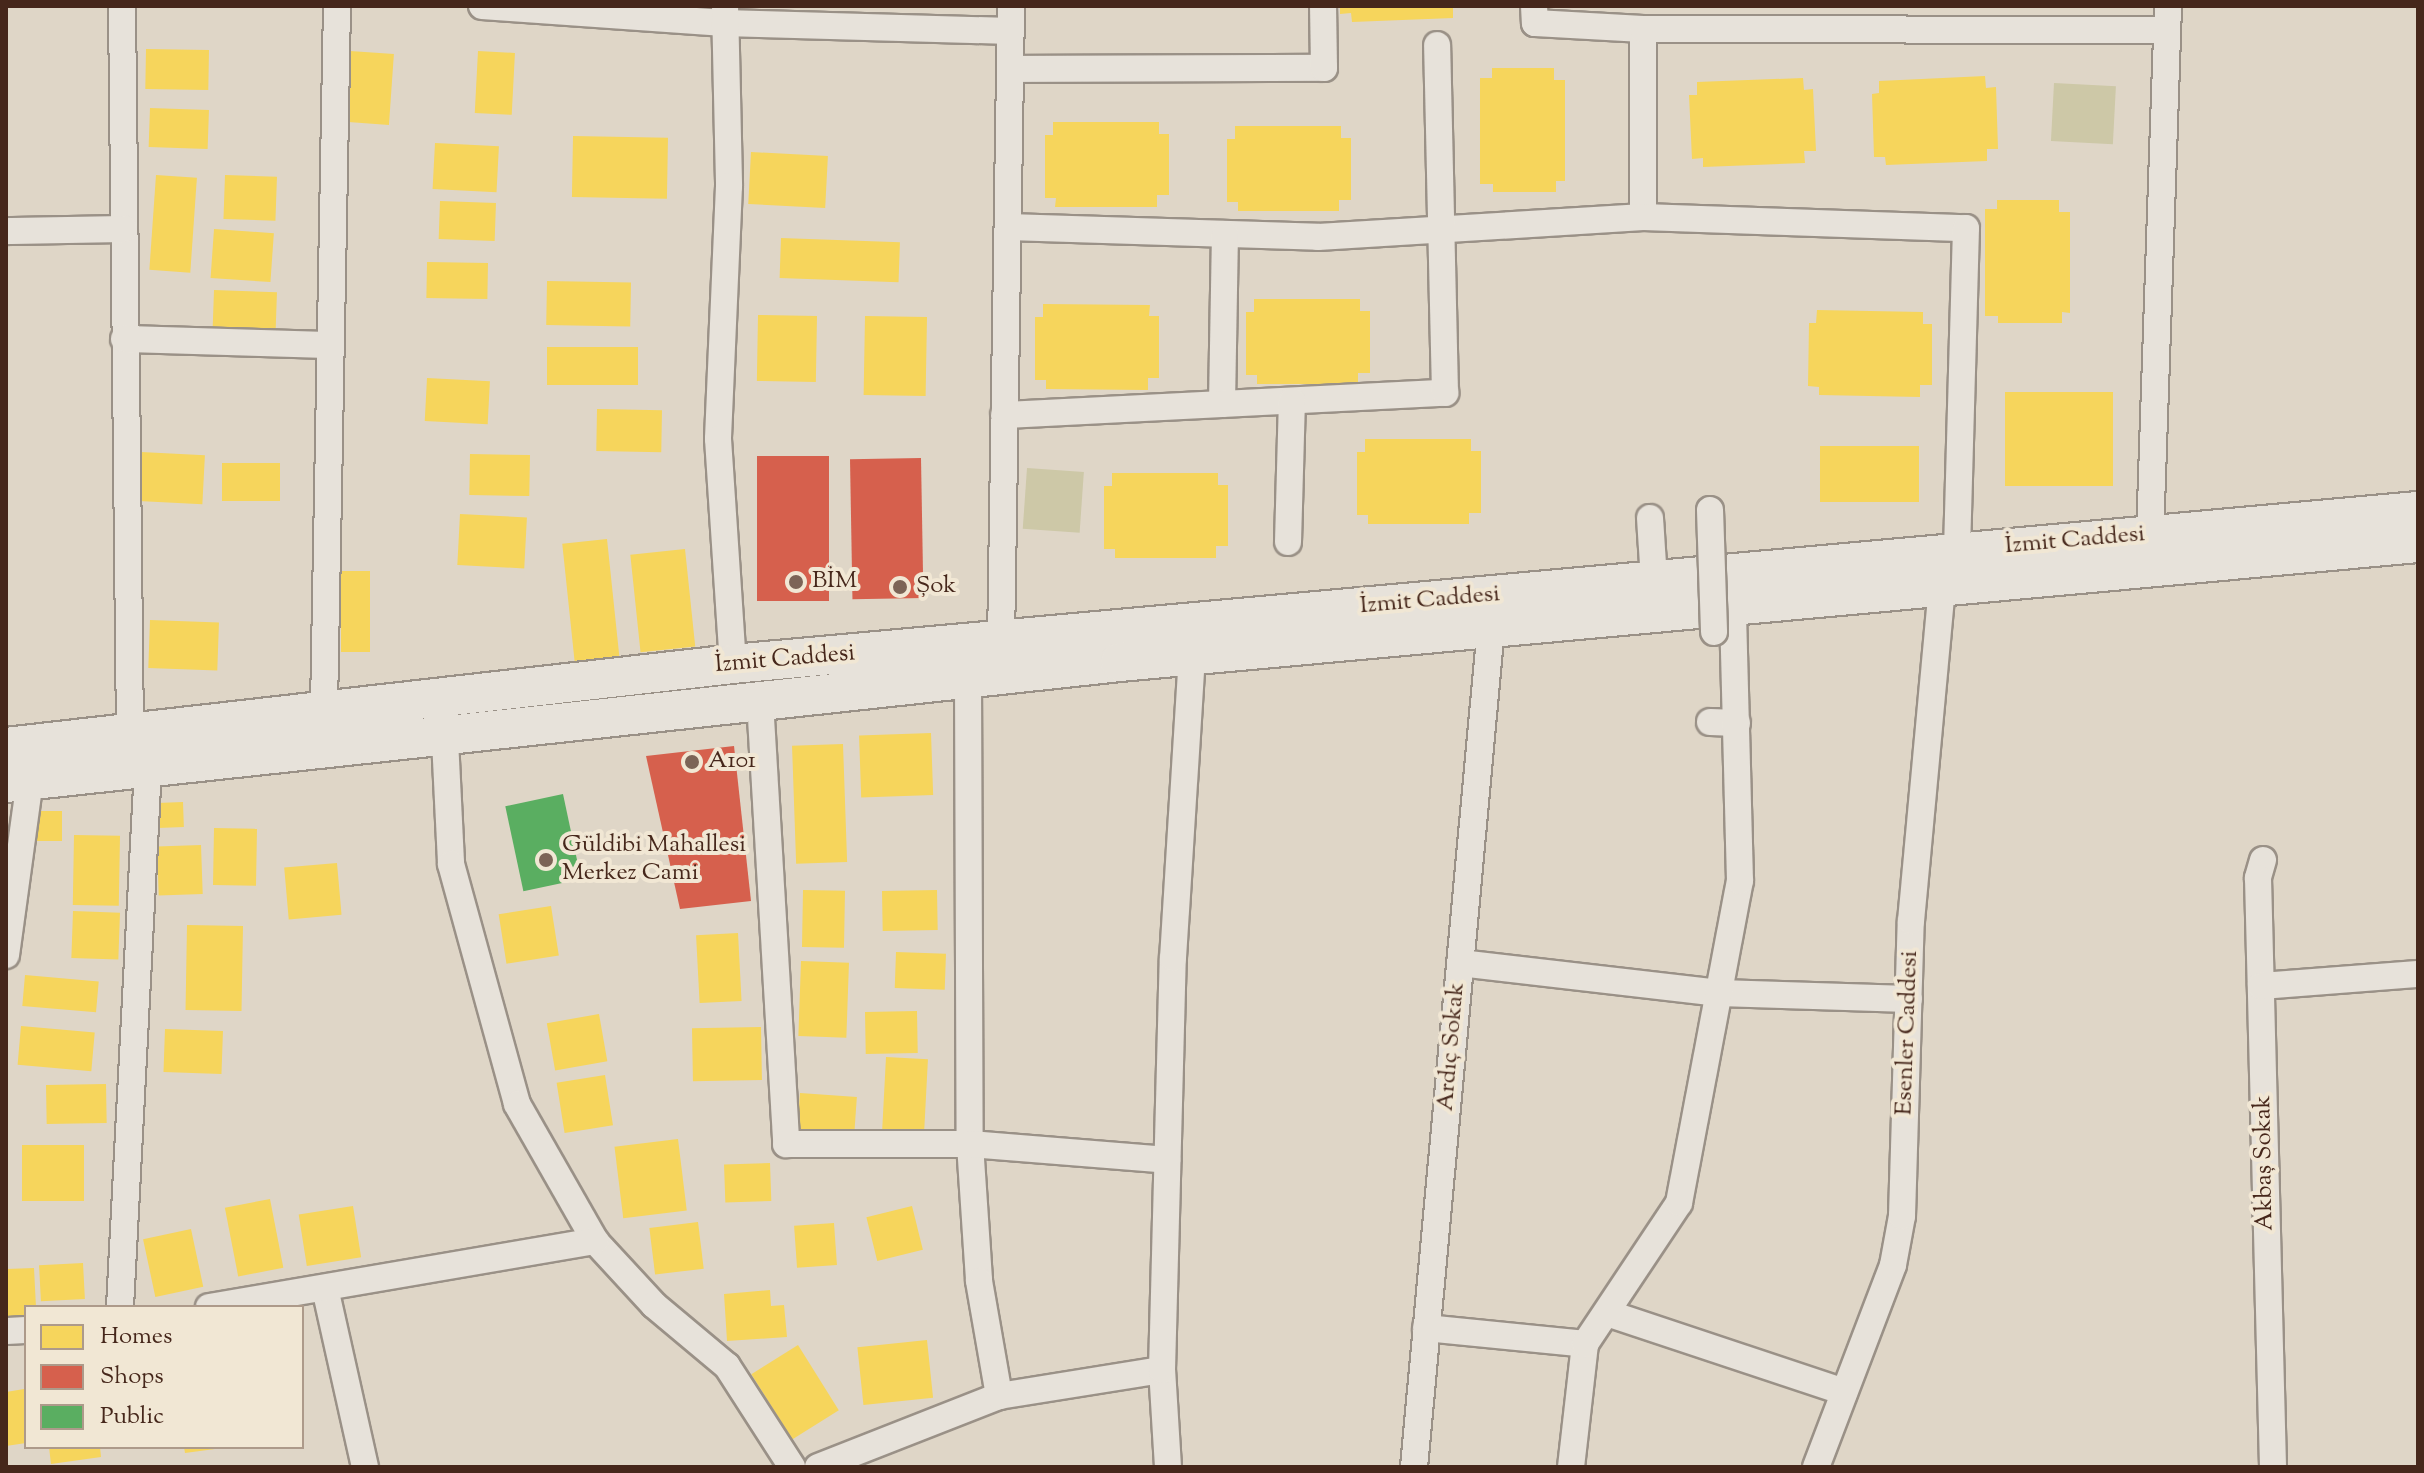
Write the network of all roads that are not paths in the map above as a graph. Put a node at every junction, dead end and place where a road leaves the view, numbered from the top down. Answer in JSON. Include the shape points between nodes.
{"nodes":[{"id":1,"x":123,"y":6,"type":"edge"},
{"id":2,"x":337,"y":6,"type":"edge"},
{"id":3,"x":482,"y":6,"type":"edge"},
{"id":4,"x":1323,"y":6,"type":"edge"},
{"id":5,"x":1534,"y":6,"type":"edge"},
{"id":6,"x":725,"y":15,"type":"edge"},
{"id":7,"x":2167,"y":18,"type":"edge"},
{"id":8,"x":1011,"y":19,"type":"edge"},
{"id":9,"x":1643,"y":29,"type":"junction"},
{"id":10,"x":1437,"y":45,"type":"dead end"},
{"id":11,"x":1010,"y":69,"type":"junction"},
{"id":12,"x":1643,"y":217,"type":"junction"},
{"id":13,"x":1008,"y":227,"type":"junction"},
{"id":14,"x":124,"y":229,"type":"junction"},
{"id":15,"x":1444,"y":230,"type":"junction"},
{"id":16,"x":6,"y":231,"type":"edge"},
{"id":17,"x":1225,"y":234,"type":"junction"},
{"id":18,"x":124,"y":339,"type":"junction"},
{"id":19,"x":331,"y":345,"type":"junction"},
{"id":20,"x":1292,"y":401,"type":"junction"},
{"id":21,"x":1222,"y":404,"type":"junction"},
{"id":22,"x":1004,"y":415,"type":"junction"},
{"id":23,"x":1710,"y":510,"type":"dead end"},
{"id":24,"x":2418,"y":511,"type":"edge"},
{"id":25,"x":1650,"y":518,"type":"dead end"},
{"id":26,"x":2150,"y":535,"type":"junction"},
{"id":27,"x":1288,"y":542,"type":"dead end"},
{"id":28,"x":2418,"y":543,"type":"edge"},
{"id":29,"x":1950,"y":568,"type":"junction"},
{"id":30,"x":1654,"y":580,"type":"junction"},
{"id":31,"x":1723,"y":619,"type":"junction"},
{"id":32,"x":1491,"y":628,"type":"junction"},
{"id":33,"x":1001,"y":643,"type":"junction"},
{"id":34,"x":1192,"y":655,"type":"junction"},
{"id":35,"x":733,"y":664,"type":"junction"},
{"id":36,"x":968,"y":679,"type":"junction"},
{"id":37,"x":442,"y":696,"type":"junction"},
{"id":38,"x":760,"y":701,"type":"junction"},
{"id":39,"x":324,"y":708,"type":"junction"},
{"id":40,"x":1710,"y":722,"type":"dead end"},
{"id":41,"x":1737,"y":723,"type":"junction"},
{"id":42,"x":130,"y":732,"type":"junction"},
{"id":43,"x":445,"y":736,"type":"junction"},
{"id":44,"x":6,"y":747,"type":"edge"},
{"id":45,"x":148,"y":768,"type":"junction"},
{"id":46,"x":18,"y":782,"type":"edge"},
{"id":47,"x":2263,"y":860,"type":"dead end"},
{"id":48,"x":6,"y":955,"type":"edge"},
{"id":49,"x":1460,"y":963,"type":"junction"},
{"id":50,"x":2418,"y":974,"type":"edge"},
{"id":51,"x":2261,"y":986,"type":"junction"},
{"id":52,"x":1719,"y":993,"type":"junction"},
{"id":53,"x":1909,"y":999,"type":"junction"},
{"id":54,"x":970,"y":1144,"type":"junction"},
{"id":55,"x":1167,"y":1160,"type":"junction"},
{"id":56,"x":595,"y":1241,"type":"junction"},
{"id":57,"x":325,"y":1288,"type":"junction"},
{"id":58,"x":120,"y":1305,"type":"edge"},
{"id":59,"x":221,"y":1305,"type":"edge"},
{"id":60,"x":1607,"y":1313,"type":"junction"},
{"id":61,"x":1426,"y":1328,"type":"junction"},
{"id":62,"x":1585,"y":1344,"type":"junction"},
{"id":63,"x":1162,"y":1370,"type":"junction"},
{"id":64,"x":1844,"y":1392,"type":"junction"},
{"id":65,"x":999,"y":1396,"type":"junction"},
{"id":66,"x":365,"y":1467,"type":"edge"},
{"id":67,"x":792,"y":1467,"type":"edge"},
{"id":68,"x":818,"y":1467,"type":"edge"},
{"id":69,"x":1168,"y":1467,"type":"edge"},
{"id":70,"x":1414,"y":1467,"type":"edge"},
{"id":71,"x":1571,"y":1467,"type":"edge"},
{"id":72,"x":1816,"y":1467,"type":"edge"},
{"id":73,"x":2273,"y":1467,"type":"edge"}],
"edges":[{"from":1,"to":14,"type":"street"},
{"from":2,"to":19,"type":"street"},
{"from":3,"to":6,"type":"street"},
{"from":4,"to":11,"type":"street","via":[[1324,68]]},
{"from":5,"to":9,"type":"street","via":[[1535,23]]},
{"from":6,"to":8,"type":"street"},
{"from":6,"to":35,"type":"street","via":[[729,186],[718,439]]},
{"from":7,"to":9,"type":"street"},
{"from":7,"to":26,"type":"street"},
{"from":8,"to":11,"type":"street"},
{"from":9,"to":12,"type":"street"},
{"from":10,"to":15,"type":"street"},
{"from":11,"to":13,"type":"street"},
{"from":12,"to":15,"type":"street"},
{"from":12,"to":29,"type":"street","name":"Esenler Caddesi","via":[[1966,228]]},
{"from":13,"to":17,"type":"street"},
{"from":13,"to":22,"type":"street"},
{"from":14,"to":16,"type":"street"},
{"from":14,"to":18,"type":"street"},
{"from":15,"to":17,"type":"street","via":[[1318,237]]},
{"from":15,"to":20,"type":"street","via":[[1445,393]]},
{"from":17,"to":21,"type":"street"},
{"from":18,"to":19,"type":"street"},
{"from":18,"to":42,"type":"street"},
{"from":19,"to":39,"type":"street"},
{"from":20,"to":21,"type":"street"},
{"from":20,"to":27,"type":"street"},
{"from":21,"to":22,"type":"street"},
{"from":22,"to":33,"type":"street"},
{"from":23,"to":31,"type":"street","bridge":true},
{"from":24,"to":26,"type":"main road","name":"İzmit Caddesi"},
{"from":25,"to":30,"type":"street"},
{"from":26,"to":29,"type":"main road","name":"İzmit Caddesi"},
{"from":28,"to":29,"type":"main road","name":"İzmit Caddesi"},
{"from":29,"to":30,"type":"main road","name":"İzmit Caddesi"},
{"from":29,"to":31,"type":"main road","name":"İzmit Caddesi"},
{"from":29,"to":53,"type":"street","name":"Esenler Caddesi","via":[[1911,921]]},
{"from":30,"to":33,"type":"main road","name":"İzmit Caddesi"},
{"from":31,"to":32,"type":"main road","name":"İzmit Caddesi"},
{"from":31,"to":41,"type":"street"},
{"from":32,"to":34,"type":"main road","name":"İzmit Caddesi"},
{"from":32,"to":49,"type":"street","name":"Ardıç Sokak"},
{"from":33,"to":35,"type":"main road","name":"İzmit Caddesi"},
{"from":34,"to":36,"type":"main road","name":"İzmit Caddesi"},
{"from":34,"to":55,"type":"street"},
{"from":35,"to":37,"type":"main road","name":"İzmit Caddesi"},
{"from":36,"to":38,"type":"main road","name":"İzmit Caddesi"},
{"from":36,"to":54,"type":"street"},
{"from":37,"to":39,"type":"main road","name":"İzmit Caddesi"},
{"from":37,"to":43,"type":"street"},
{"from":38,"to":43,"type":"main road","name":"İzmit Caddesi"},
{"from":38,"to":54,"type":"street","via":[[786,1144]]},
{"from":39,"to":42,"type":"main road","name":"İzmit Caddesi"},
{"from":40,"to":41,"type":"street"},
{"from":41,"to":52,"type":"street","via":[[1740,881]]},
{"from":42,"to":44,"type":"main road","name":"İzmit Caddesi"},
{"from":43,"to":45,"type":"main road","name":"İzmit Caddesi"},
{"from":43,"to":56,"type":"street","via":[[451,864],[517,1104]]},
{"from":45,"to":46,"type":"main road","name":"İzmit Caddesi"},
{"from":45,"to":58,"type":"street"},
{"from":46,"to":48,"type":"street"},
{"from":47,"to":51,"type":"street","name":"Akbaş Sokak","via":[[2258,878]]},
{"from":49,"to":52,"type":"street"},
{"from":49,"to":61,"type":"street","name":"Ardıç Sokak"},
{"from":50,"to":51,"type":"street"},
{"from":51,"to":73,"type":"street","name":"Akbaş Sokak"},
{"from":52,"to":53,"type":"street"},
{"from":52,"to":60,"type":"street","via":[[1679,1203]]},
{"from":53,"to":64,"type":"street","name":"Esenler Caddesi","via":[[1902,1216],[1893,1265]]},
{"from":54,"to":55,"type":"street"},
{"from":54,"to":65,"type":"street","via":[[979,1281]]},
{"from":55,"to":63,"type":"street"},
{"from":56,"to":57,"type":"street"},
{"from":56,"to":67,"type":"street","via":[[654,1305],[727,1366]]},
{"from":57,"to":59,"type":"street"},
{"from":57,"to":66,"type":"street"},
{"from":60,"to":62,"type":"street"},
{"from":60,"to":64,"type":"street"},
{"from":61,"to":62,"type":"street"},
{"from":61,"to":70,"type":"street","name":"Ardıç Sokak"},
{"from":62,"to":71,"type":"street"},
{"from":63,"to":65,"type":"street"},
{"from":63,"to":69,"type":"street"},
{"from":64,"to":72,"type":"street","name":"Esenler Caddesi"},
{"from":65,"to":68,"type":"street"}]}
